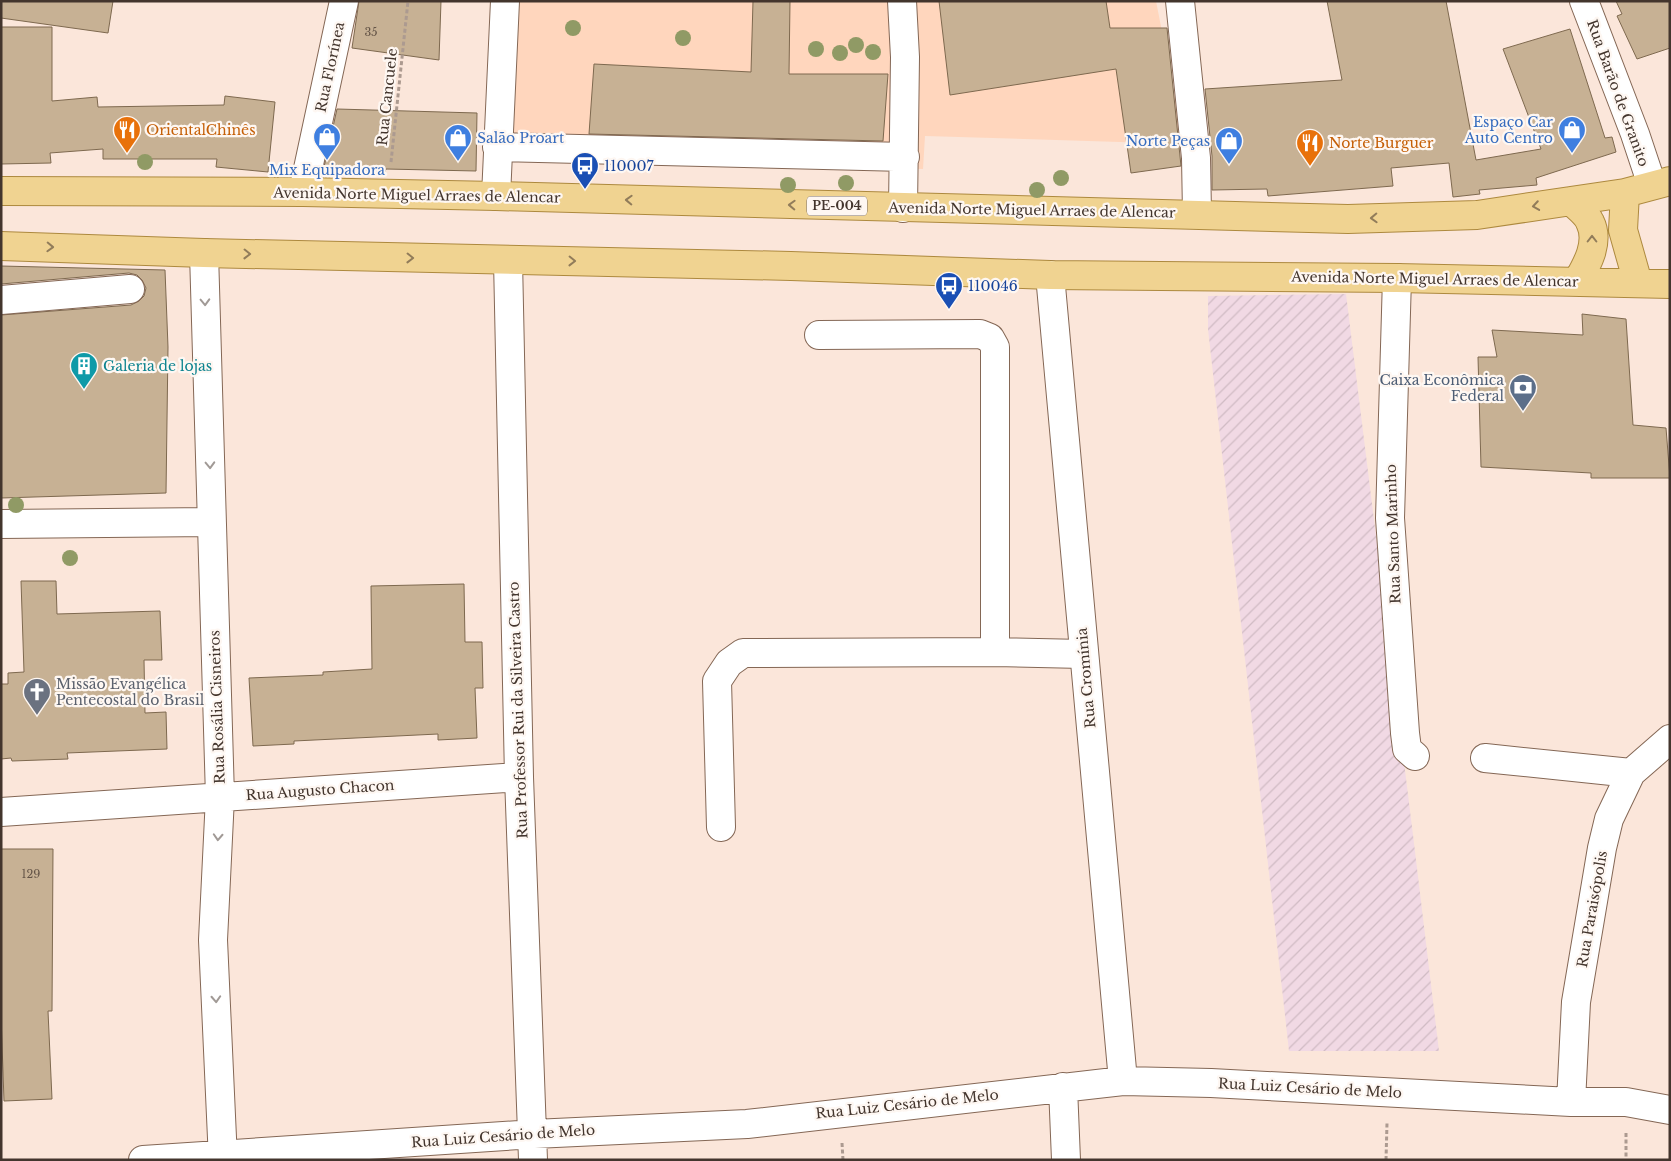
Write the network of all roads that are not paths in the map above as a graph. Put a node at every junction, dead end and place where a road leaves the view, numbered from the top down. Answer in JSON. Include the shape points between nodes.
{"nodes":[{"id":1,"x":344,"y":1,"type":"edge"},
{"id":2,"x":506,"y":1,"type":"edge"},
{"id":3,"x":902,"y":1,"type":"edge"},
{"id":4,"x":1180,"y":1,"type":"edge"},
{"id":5,"x":1584,"y":1,"type":"edge"},
{"id":6,"x":497,"y":156,"type":"junction"},
{"id":7,"x":904,"y":168,"type":"junction"},
{"id":8,"x":1661,"y":183,"type":"edge"},
{"id":9,"x":1,"y":191,"type":"edge"},
{"id":10,"x":303,"y":192,"type":"junction"},
{"id":11,"x":1624,"y":193,"type":"junction"},
{"id":12,"x":496,"y":196,"type":"junction"},
{"id":13,"x":1571,"y":201,"type":"junction"},
{"id":14,"x":904,"y":208,"type":"junction"},
{"id":15,"x":1197,"y":214,"type":"junction"},
{"id":16,"x":1,"y":246,"type":"edge"},
{"id":17,"x":204,"y":253,"type":"junction"},
{"id":18,"x":508,"y":260,"type":"junction"},
{"id":19,"x":1050,"y":275,"type":"junction"},
{"id":20,"x":1397,"y":278,"type":"junction"},
{"id":21,"x":1577,"y":282,"type":"junction"},
{"id":22,"x":1638,"y":283,"type":"junction"},
{"id":23,"x":1670,"y":284,"type":"edge"},
{"id":24,"x":130,"y":290,"type":"dead end"},
{"id":25,"x":1,"y":300,"type":"edge"},
{"id":26,"x":819,"y":335,"type":"dead end"},
{"id":27,"x":211,"y":522,"type":"junction"},
{"id":28,"x":1,"y":524,"type":"edge"},
{"id":29,"x":995,"y":652,"type":"junction"},
{"id":30,"x":1083,"y":654,"type":"junction"},
{"id":31,"x":1670,"y":738,"type":"edge"},
{"id":32,"x":1415,"y":756,"type":"dead end"},
{"id":33,"x":1485,"y":758,"type":"dead end"},
{"id":34,"x":1631,"y":773,"type":"junction"},
{"id":35,"x":519,"y":777,"type":"junction"},
{"id":36,"x":220,"y":797,"type":"junction"},
{"id":37,"x":1,"y":812,"type":"edge"},
{"id":38,"x":721,"y":827,"type":"dead end"},
{"id":39,"x":1123,"y":1081,"type":"junction"},
{"id":40,"x":1063,"y":1087,"type":"junction"},
{"id":41,"x":1571,"y":1102,"type":"junction"},
{"id":42,"x":1670,"y":1110,"type":"edge"},
{"id":43,"x":533,"y":1147,"type":"edge"},
{"id":44,"x":223,"y":1158,"type":"edge"},
{"id":45,"x":143,"y":1160,"type":"edge"},
{"id":46,"x":1066,"y":1160,"type":"edge"}],
"edges":[{"from":1,"to":10,"type":"street","name":"Rua Florínea"},
{"from":2,"to":6,"type":"street"},
{"from":3,"to":7,"type":"street"},
{"from":4,"to":15,"type":"street","via":[[1195,148]]},
{"from":5,"to":8,"type":"street","name":"Rua Barão de Granito","via":[[1635,134]]},
{"from":6,"to":7,"type":"street"},
{"from":6,"to":12,"type":"street"},
{"from":7,"to":14,"type":"street"},
{"from":8,"to":11,"type":"main road","name":"Avenida Norte Miguel Arraes de Alencar","number":"PE-004"},
{"from":9,"to":10,"type":"main road","name":"Avenida Norte Miguel Arraes de Alencar","number":"PE-004"},
{"from":10,"to":12,"type":"main road","name":"Avenida Norte Miguel Arraes de Alencar","number":"PE-004"},
{"from":11,"to":13,"type":"main road","name":"Avenida Norte Miguel Arraes de Alencar","number":"PE-004"},
{"from":11,"to":22,"type":"main road","via":[[1623,230]]},
{"from":14,"to":12,"type":"main road","name":"Avenida Norte Miguel Arraes de Alencar","number":"PE-004","one_way":true},
{"from":13,"to":15,"type":"main road","name":"Avenida Norte Miguel Arraes de Alencar","number":"PE-004","one_way":true,"via":[[1477,215],[1348,219]]},
{"from":21,"to":13,"type":"main road","one_way":true,"via":[[1590,260],[1593,240],[1590,222]]},
{"from":14,"to":15,"type":"main road","name":"Avenida Norte Miguel Arraes de Alencar","number":"PE-004"},
{"from":16,"to":17,"type":"main road","name":"Avenida Norte Miguel Arraes de Alencar","one_way":true},
{"from":17,"to":18,"type":"main road","name":"Avenida Norte Miguel Arraes de Alencar","one_way":true},
{"from":17,"to":27,"type":"street","name":"Rua Rosália Cisneiros","one_way":true},
{"from":18,"to":19,"type":"main road","name":"Avenida Norte Miguel Arraes de Alencar","one_way":true},
{"from":18,"to":35,"type":"street","name":"Rua Professor Rui da Silveira Castro"},
{"from":19,"to":20,"type":"main road","name":"Avenida Norte Miguel Arraes de Alencar"},
{"from":19,"to":30,"type":"street","name":"Rua Cromínia"},
{"from":20,"to":21,"type":"main road","name":"Avenida Norte Miguel Arraes de Alencar"},
{"from":20,"to":32,"type":"street","name":"Rua Santo Marinho","via":[[1390,518],[1405,733],[1407,749]]},
{"from":21,"to":22,"type":"main road","name":"Avenida Norte Miguel Arraes de Alencar"},
{"from":22,"to":23,"type":"main road","name":"Avenida Norte Miguel Arraes de Alencar"},
{"from":24,"to":25,"type":"street"},
{"from":26,"to":29,"type":"street","via":[[980,334],[990,338],[995,347]]},
{"from":27,"to":28,"type":"street"},
{"from":27,"to":36,"type":"street","name":"Rua Rosália Cisneiros"},
{"from":29,"to":30,"type":"street"},
{"from":29,"to":38,"type":"street","via":[[743,653],[729,663],[717,681]]},
{"from":30,"to":39,"type":"street","name":"Rua Cromínia"},
{"from":31,"to":34,"type":"street","name":"Rua Paraisópolis"},
{"from":33,"to":34,"type":"street"},
{"from":34,"to":41,"type":"street","name":"Rua Paraisópolis","via":[[1608,819],[1602,848],[1576,1002]]},
{"from":35,"to":36,"type":"street","name":"Rua Augusto Chacon"},
{"from":35,"to":43,"type":"street","name":"Rua Professor Rui da Silveira Castro"},
{"from":36,"to":37,"type":"street","name":"Rua Augusto Chacon"},
{"from":36,"to":44,"type":"street","name":"Rua Rosália Cisneiros","one_way":true,"via":[[213,940]]},
{"from":39,"to":40,"type":"street","name":"Rua Luiz Cesário de Melo"},
{"from":39,"to":41,"type":"street","name":"Rua Luiz Cesário de Melo"},
{"from":40,"to":43,"type":"street","name":"Rua Luiz Cesário de Melo"},
{"from":40,"to":46,"type":"street"},
{"from":41,"to":42,"type":"street","name":"Rua Luiz Cesário de Melo","via":[[1626,1102]]},
{"from":43,"to":44,"type":"street","name":"Rua Luiz Cesário de Melo"},
{"from":44,"to":45,"type":"street","name":"Rua Luiz Cesário de Melo"}]}
